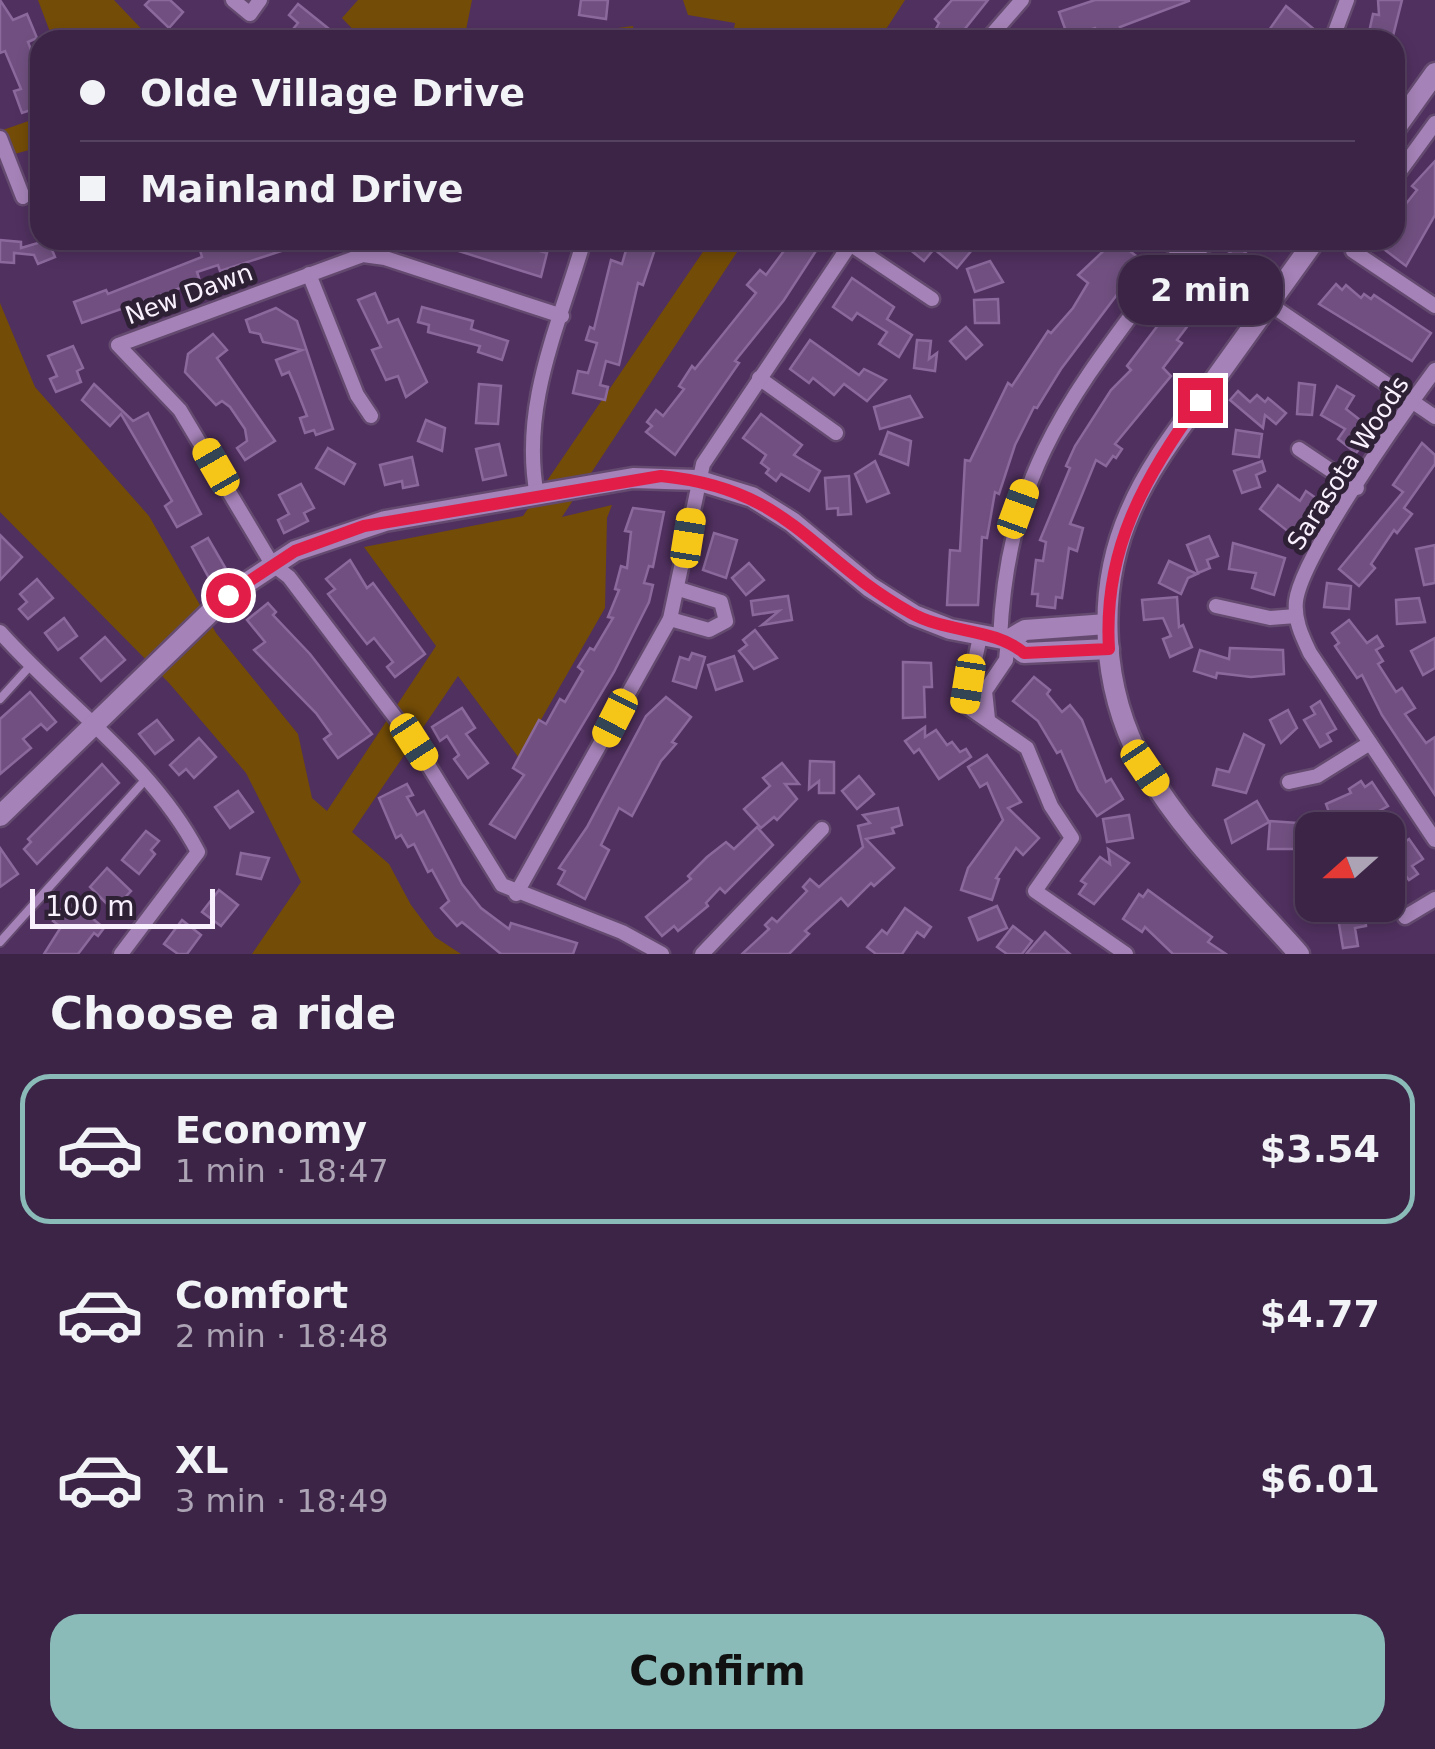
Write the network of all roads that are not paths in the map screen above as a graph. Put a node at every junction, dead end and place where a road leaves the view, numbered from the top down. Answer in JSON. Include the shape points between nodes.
{"nodes":[{"id":1,"x":233,"y":0,"type":"edge"},
{"id":2,"x":260,"y":0,"type":"edge"},
{"id":3,"x":1022,"y":0,"type":"edge"},
{"id":4,"x":1347,"y":0,"type":"edge"},
{"id":5,"x":996,"y":30,"type":"edge"},
{"id":6,"x":1336,"y":30,"type":"edge"},
{"id":7,"x":1435,"y":73,"type":"edge"},
{"id":8,"x":1405,"y":115,"type":"edge"},
{"id":9,"x":1435,"y":123,"type":"edge"},
{"id":10,"x":0,"y":138,"type":"edge"},
{"id":11,"x":1405,"y":164,"type":"edge"},
{"id":12,"x":23,"y":197,"type":"dead end"},
{"id":13,"x":581,"y":250,"type":"edge"},
{"id":14,"x":846,"y":250,"type":"edge"},
{"id":15,"x":863,"y":250,"type":"edge"},
{"id":16,"x":1176,"y":250,"type":"edge"},
{"id":17,"x":1193,"y":250,"type":"edge"},
{"id":18,"x":1308,"y":250,"type":"edge"},
{"id":19,"x":1361,"y":250,"type":"edge"},
{"id":20,"x":309,"y":274,"type":"junction"},
{"id":21,"x":932,"y":298,"type":"dead end"},
{"id":22,"x":1268,"y":306,"type":"junction"},
{"id":23,"x":1435,"y":306,"type":"edge"},
{"id":24,"x":562,"y":316,"type":"junction"},
{"id":25,"x":1435,"y":370,"type":"edge"},
{"id":26,"x":758,"y":378,"type":"junction"},
{"id":27,"x":1412,"y":402,"type":"junction"},
{"id":28,"x":371,"y":416,"type":"dead end"},
{"id":29,"x":1435,"y":417,"type":"edge"},
{"id":30,"x":836,"y":433,"type":"dead end"},
{"id":31,"x":1299,"y":449,"type":"dead end"},
{"id":32,"x":697,"y":480,"type":"junction"},
{"id":33,"x":1357,"y":488,"type":"junction"},
{"id":34,"x":537,"y":496,"type":"junction"},
{"id":35,"x":272,"y":564,"type":"junction"},
{"id":36,"x":680,"y":589,"type":"junction"},
{"id":37,"x":1216,"y":606,"type":"dead end"},
{"id":38,"x":1296,"y":616,"type":"junction"},
{"id":39,"x":670,"y":619,"type":"junction"},
{"id":40,"x":1108,"y":624,"type":"junction"},
{"id":41,"x":0,"y":632,"type":"edge"},
{"id":42,"x":996,"y":638,"type":"junction"},
{"id":43,"x":1109,"y":649,"type":"junction"},
{"id":44,"x":30,"y":666,"type":"junction"},
{"id":45,"x":972,"y":674,"type":"junction"},
{"id":46,"x":990,"y":683,"type":"junction"},
{"id":47,"x":0,"y":699,"type":"edge"},
{"id":48,"x":988,"y":720,"type":"junction"},
{"id":49,"x":94,"y":725,"type":"junction"},
{"id":50,"x":1370,"y":744,"type":"junction"},
{"id":51,"x":146,"y":779,"type":"junction"},
{"id":52,"x":1289,"y":782,"type":"dead end"},
{"id":53,"x":0,"y":816,"type":"edge"},
{"id":54,"x":822,"y":829,"type":"dead end"},
{"id":55,"x":1435,"y":840,"type":"edge"},
{"id":56,"x":516,"y":894,"type":"junction"},
{"id":57,"x":1435,"y":899,"type":"edge"},
{"id":58,"x":1405,"y":918,"type":"dead end"},
{"id":59,"x":0,"y":942,"type":"edge"},
{"id":60,"x":121,"y":954,"type":"edge"},
{"id":61,"x":662,"y":954,"type":"edge"},
{"id":62,"x":702,"y":954,"type":"edge"},
{"id":63,"x":1126,"y":954,"type":"edge"},
{"id":64,"x":1299,"y":954,"type":"edge"}],
"edges":[{"from":1,"to":2,"type":"street","via":[[250,14]]},
{"from":3,"to":5,"type":"street"},
{"from":4,"to":6,"type":"street"},
{"from":7,"to":8,"type":"street"},
{"from":9,"to":11,"type":"street"},
{"from":10,"to":12,"type":"street"},
{"from":13,"to":24,"type":"street"},
{"from":14,"to":26,"type":"street"},
{"from":15,"to":21,"type":"street"},
{"from":16,"to":42,"type":"street","via":[[1037,460],[1005,565]]},
{"from":17,"to":22,"type":"street"},
{"from":18,"to":22,"type":"street"},
{"from":19,"to":23,"type":"street"},
{"from":20,"to":24,"type":"street","name":"New Dawn","via":[[375,256]]},
{"from":20,"to":28,"type":"street"},
{"from":20,"to":35,"type":"street","name":"New Dawn","via":[[118,345],[180,410]]},
{"from":22,"to":27,"type":"street"},
{"from":22,"to":40,"type":"street","via":[[1156,463],[1131,509],[1112,571]]},
{"from":24,"to":34,"type":"street","via":[[530,426]]},
{"from":25,"to":27,"type":"street","name":"Sarasota Woods"},
{"from":26,"to":30,"type":"street"},
{"from":26,"to":32,"type":"street"},
{"from":27,"to":29,"type":"street"},
{"from":27,"to":33,"type":"street","name":"Sarasota Woods"},
{"from":31,"to":33,"type":"street"},
{"from":32,"to":34,"type":"street","via":[[633,478]]},
{"from":32,"to":36,"type":"street"},
{"from":32,"to":42,"type":"street","via":[[773,508],[870,588],[914,615]]},
{"from":33,"to":38,"type":"street","name":"Sarasota Woods","via":[[1309,562]]},
{"from":34,"to":35,"type":"street","via":[[364,526]]},
{"from":35,"to":49,"type":"street","via":[[228,595]]},
{"from":35,"to":56,"type":"street","via":[[378,690],[490,870]]},
{"from":36,"to":39,"type":"street"},
{"from":36,"to":39,"type":"street","via":[[721,602],[726,620],[709,630]]},
{"from":37,"to":38,"type":"street","via":[[1270,618]]},
{"from":38,"to":50,"type":"street","via":[[1310,653]]},
{"from":39,"to":56,"type":"street"},
{"from":40,"to":42,"type":"street"},
{"from":40,"to":43,"type":"street"},
{"from":41,"to":44,"type":"street"},
{"from":42,"to":43,"type":"street","via":[[1024,653]]},
{"from":42,"to":45,"type":"street"},
{"from":42,"to":46,"type":"street","via":[[1006,660]]},
{"from":43,"to":64,"type":"street","via":[[1121,711],[1145,768]]},
{"from":44,"to":47,"type":"lane"},
{"from":44,"to":49,"type":"street"},
{"from":45,"to":46,"type":"lane"},
{"from":45,"to":48,"type":"street","via":[[965,706]]},
{"from":46,"to":48,"type":"street","via":[[983,700]]},
{"from":48,"to":63,"type":"street","via":[[1026,748],[1072,838],[1035,891]]},
{"from":49,"to":51,"type":"street"},
{"from":49,"to":53,"type":"street"},
{"from":50,"to":52,"type":"street","via":[[1316,776]]},
{"from":50,"to":55,"type":"street"},
{"from":51,"to":59,"type":"lane"},
{"from":51,"to":60,"type":"street","via":[[198,852]]},
{"from":54,"to":62,"type":"street"},
{"from":56,"to":61,"type":"street","via":[[622,932]]},
{"from":57,"to":58,"type":"street"}]}
